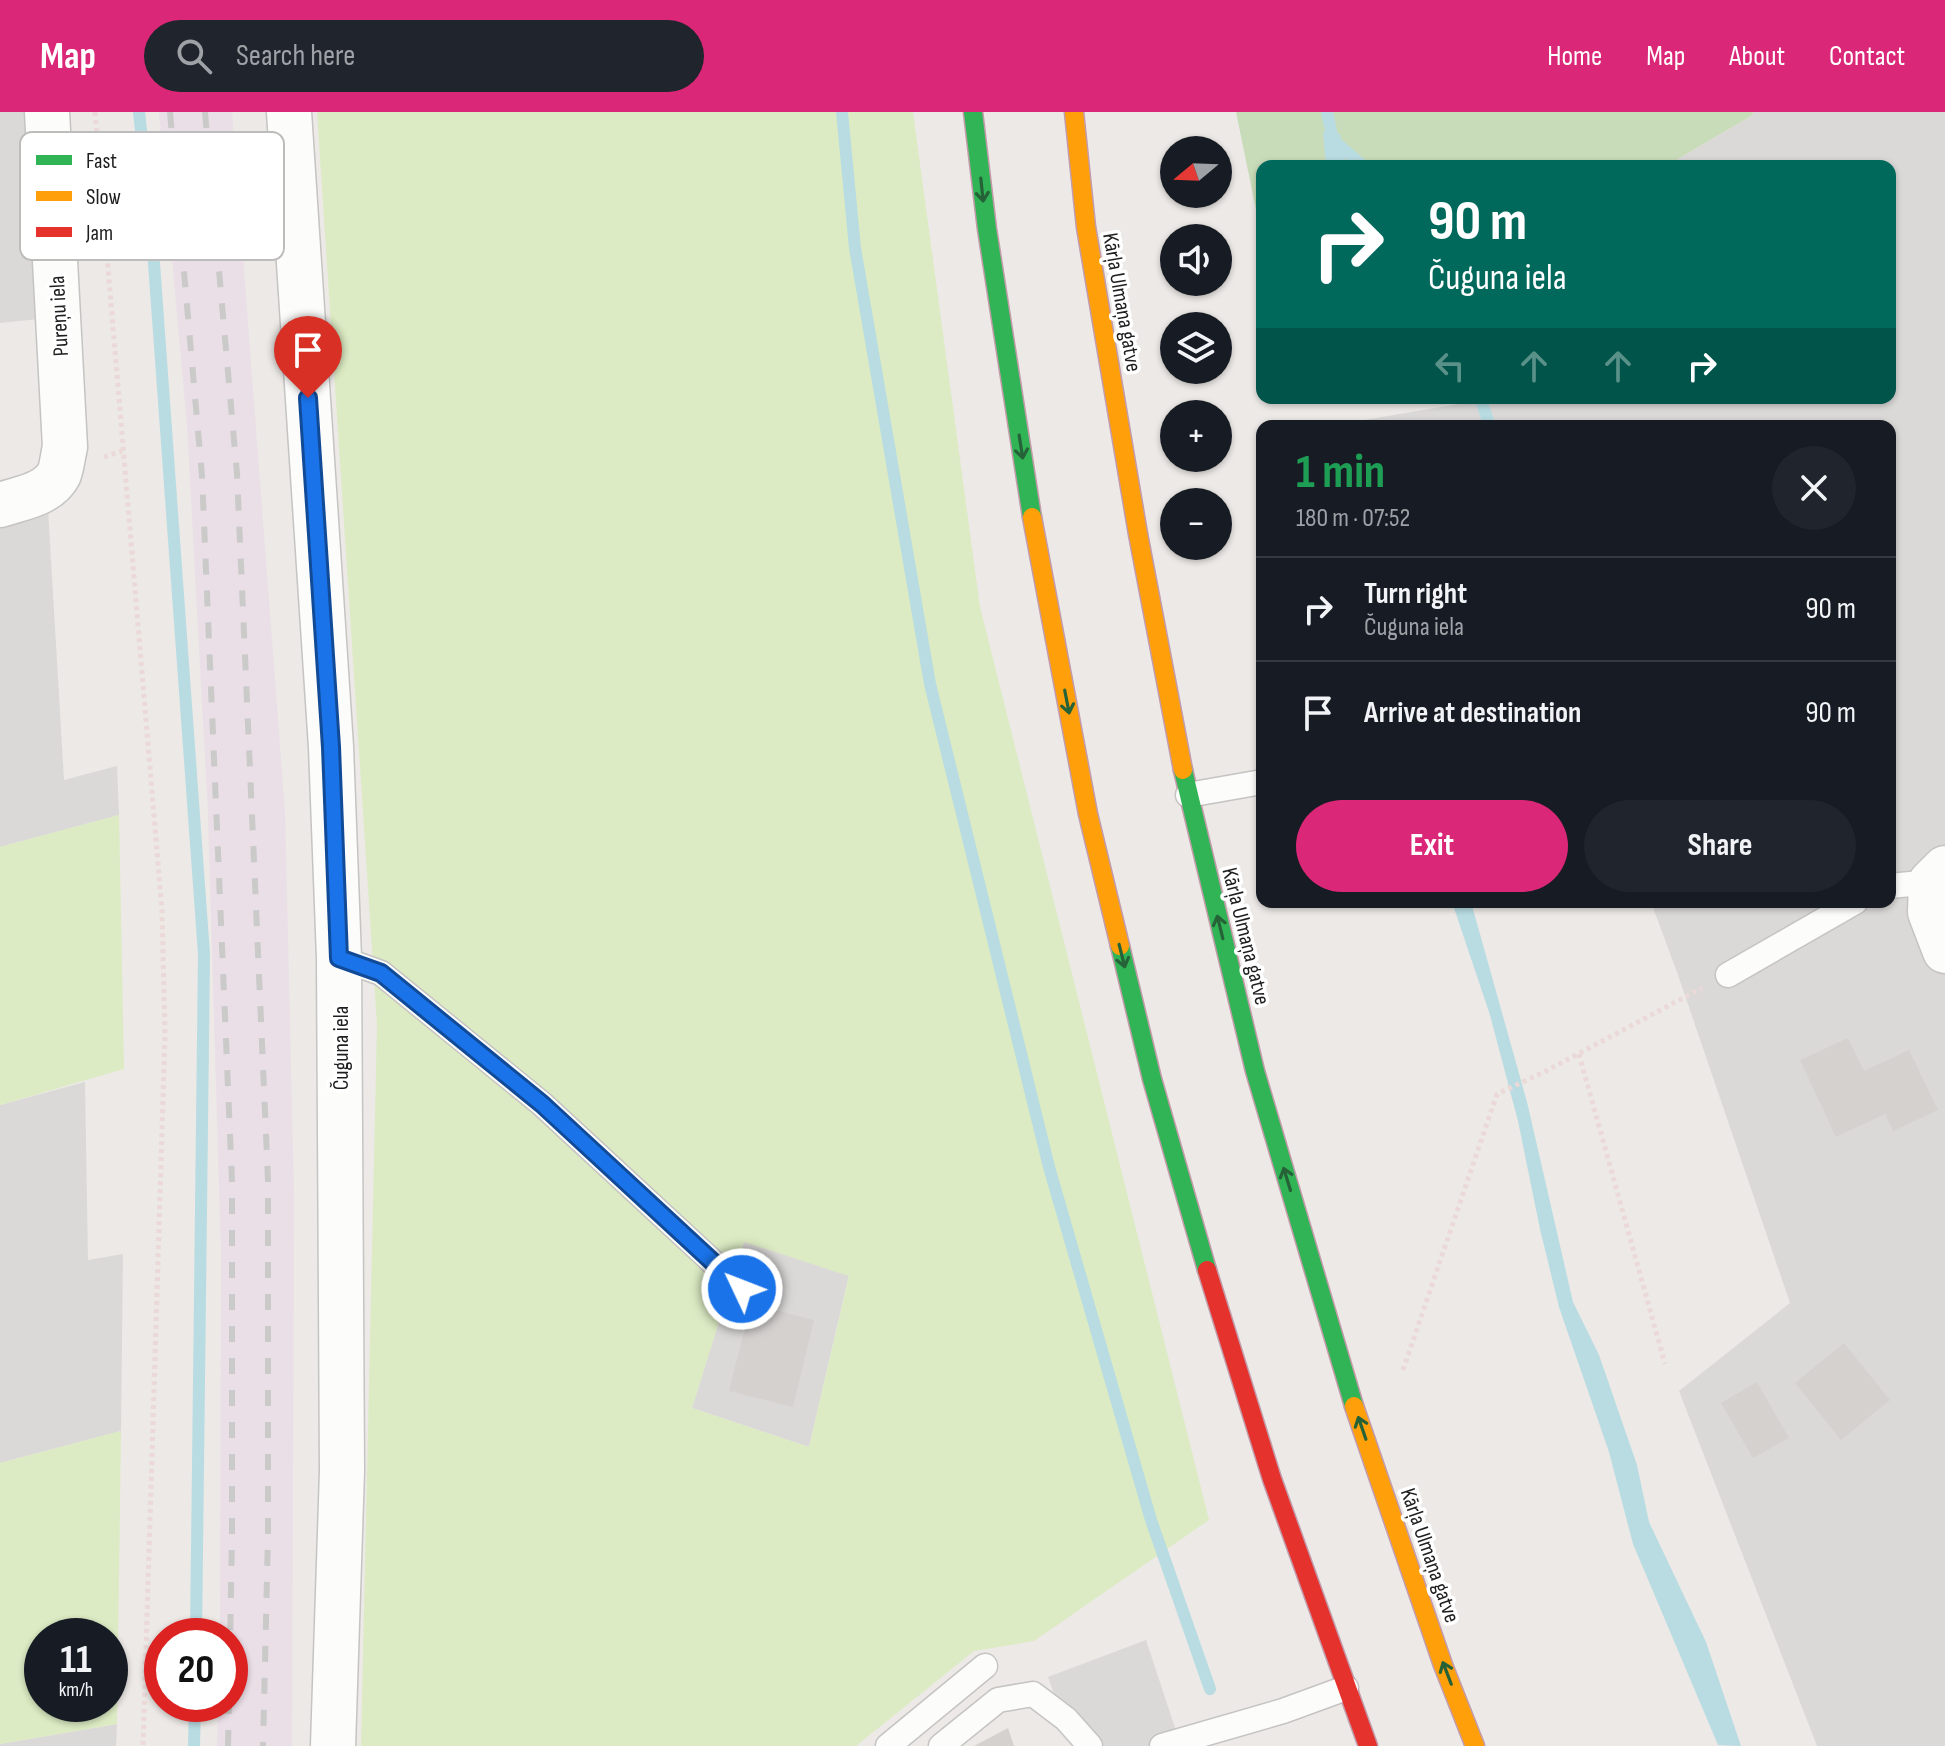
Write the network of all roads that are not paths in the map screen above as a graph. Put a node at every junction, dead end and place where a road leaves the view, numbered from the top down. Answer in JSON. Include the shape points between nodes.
{"nodes":[{"id":1,"x":47,"y":112,"type":"edge"},
{"id":2,"x":289,"y":112,"type":"edge"},
{"id":3,"x":973,"y":112,"type":"edge"},
{"id":4,"x":1074,"y":112,"type":"edge"},
{"id":5,"x":48,"y":132,"type":"edge"},
{"id":6,"x":55,"y":260,"type":"edge"},
{"id":7,"x":0,"y":505,"type":"edge"},
{"id":8,"x":1256,"y":783,"type":"edge"},
{"id":9,"x":1188,"y":795,"type":"junction"},
{"id":10,"x":1922,"y":879,"type":"edge"},
{"id":11,"x":1845,"y":908,"type":"edge"},
{"id":12,"x":1945,"y":951,"type":"edge"},
{"id":13,"x":339,"y":958,"type":"junction"},
{"id":14,"x":1728,"y":975,"type":"road end"},
{"id":15,"x":742,"y":1289,"type":"dead end"},
{"id":16,"x":985,"y":1666,"type":"dead end"},
{"id":17,"x":1346,"y":1688,"type":"junction"},
{"id":18,"x":333,"y":1746,"type":"edge"},
{"id":19,"x":888,"y":1746,"type":"edge"},
{"id":20,"x":941,"y":1746,"type":"edge"},
{"id":21,"x":1090,"y":1746,"type":"edge"},
{"id":22,"x":1162,"y":1746,"type":"edge"},
{"id":23,"x":1368,"y":1746,"type":"edge"},
{"id":24,"x":1475,"y":1746,"type":"edge"}],
"edges":[{"from":1,"to":5,"type":"street","name":"Pureņu iela"},
{"from":2,"to":13,"type":"street","name":"Čuguna iela","via":[[331,747]]},
{"from":3,"to":17,"type":"highway","one_way":true,"via":[[1028,494],[1088,814],[1152,1079],[1208,1273],[1272,1479]]},
{"from":4,"to":9,"type":"highway","name":"Kārļa Ulmaņa gatve","via":[[1086,227]]},
{"from":6,"to":7,"type":"street","name":"Pureņu iela","via":[[65,447],[60,472],[39,493]]},
{"from":8,"to":9,"type":"lane"},
{"from":24,"to":9,"type":"highway","name":"Kārļa Ulmaņa gatve","one_way":true,"via":[[1355,1409],[1255,1071]]},
{"from":10,"to":12,"type":"street"},
{"from":11,"to":14,"type":"lane"},
{"from":13,"to":15,"type":"lane","via":[[381,973],[542,1104]]},
{"from":13,"to":18,"type":"street","name":"Čuguna iela","via":[[342,1471]]},
{"from":16,"to":19,"type":"lane"},
{"from":17,"to":22,"type":"lane"},
{"from":17,"to":23,"type":"highway"},
{"from":20,"to":21,"type":"lane","via":[[998,1700],[1033,1694]]}]}
